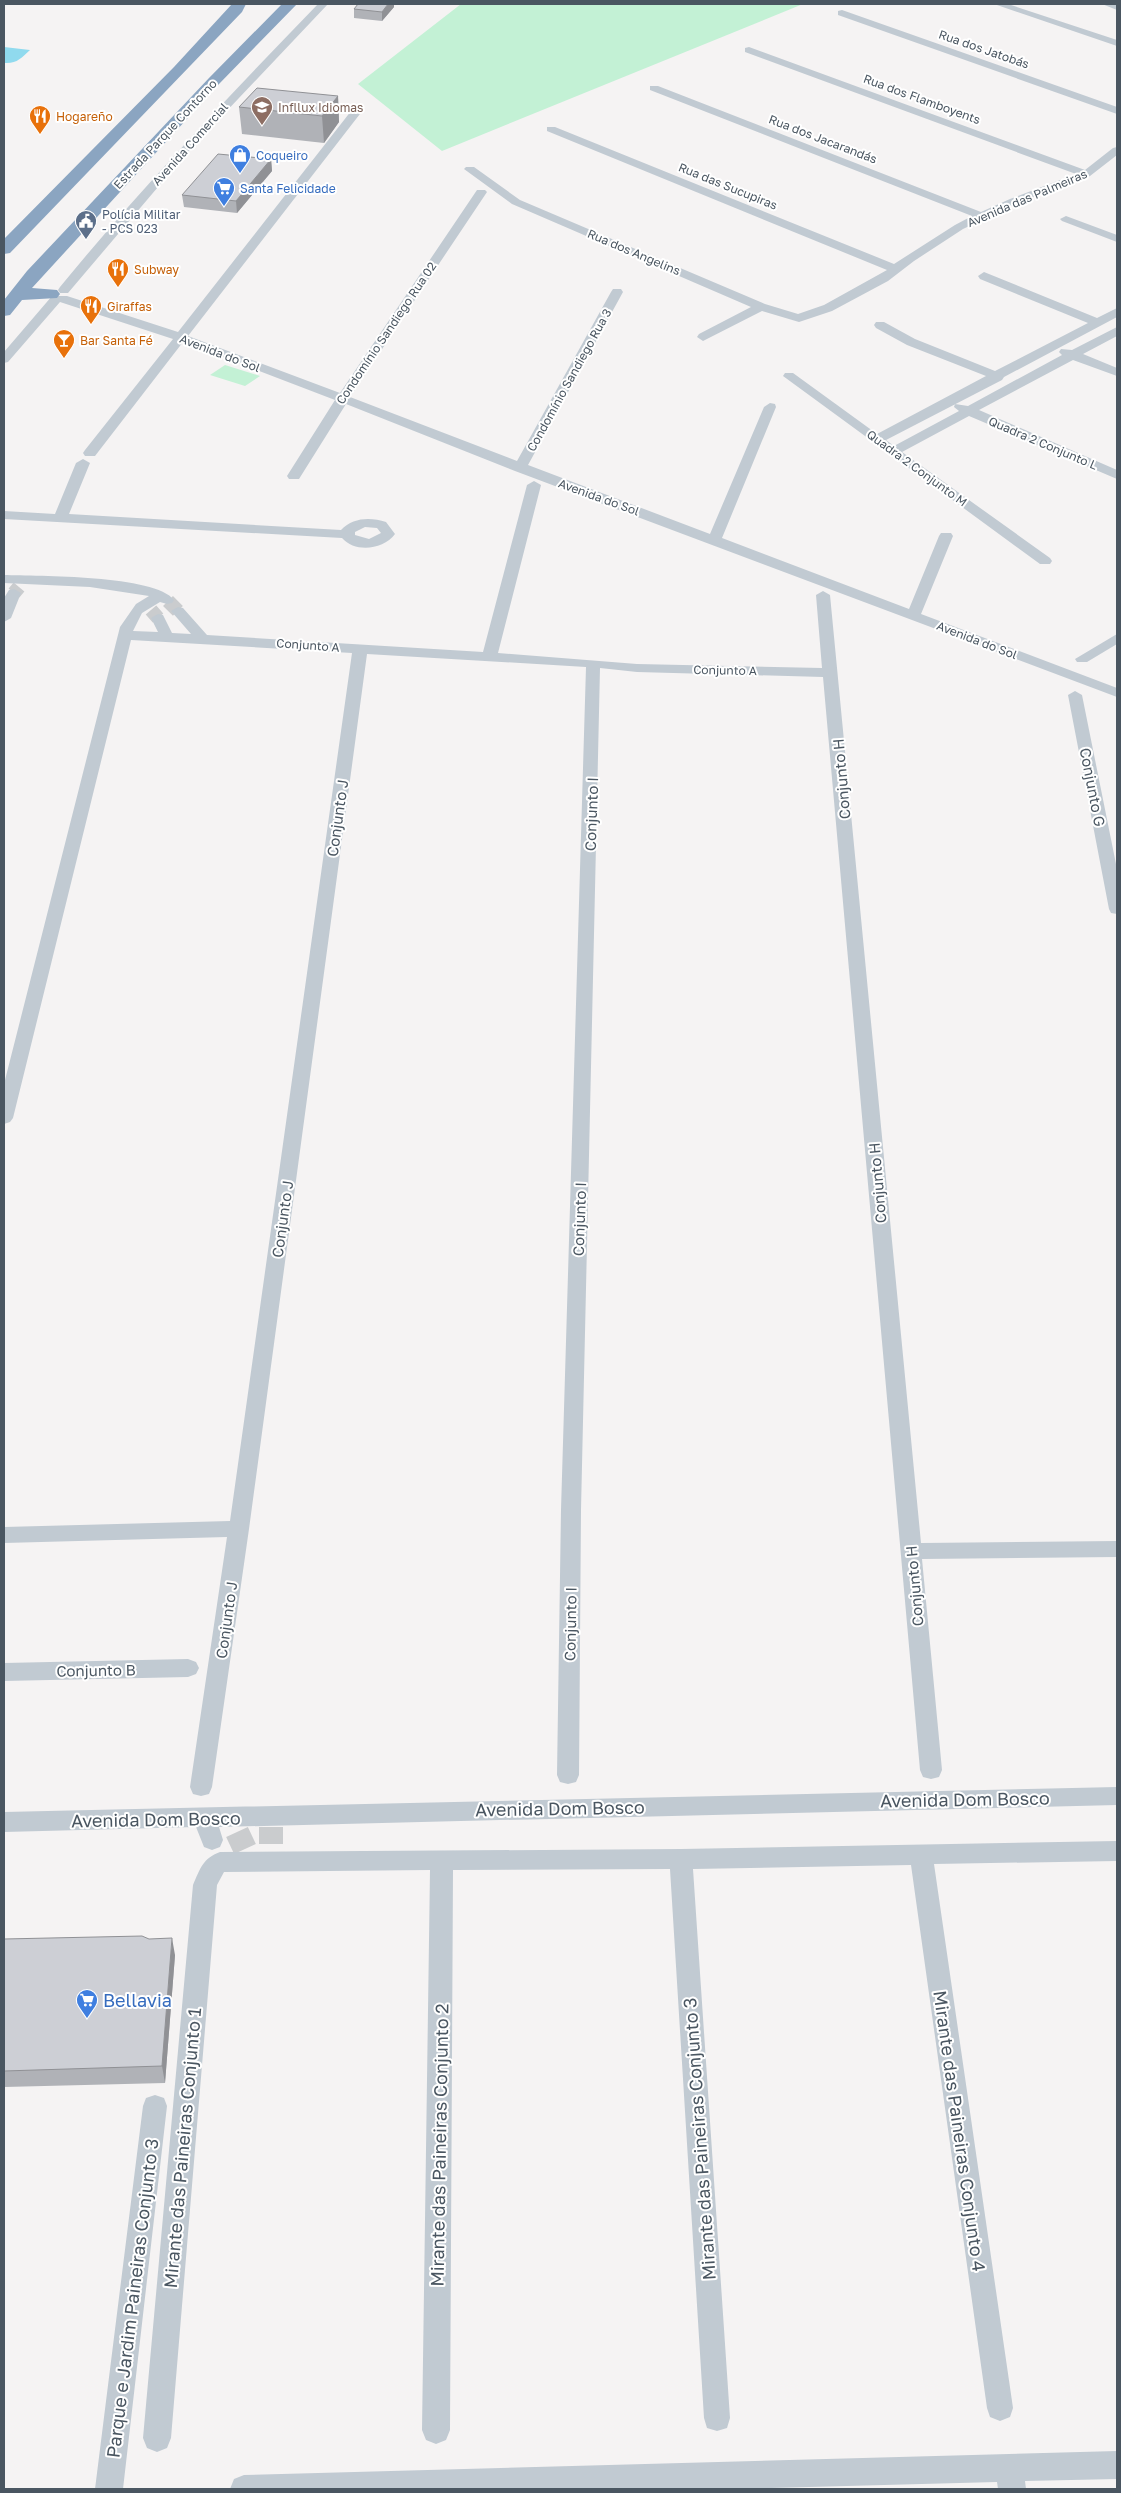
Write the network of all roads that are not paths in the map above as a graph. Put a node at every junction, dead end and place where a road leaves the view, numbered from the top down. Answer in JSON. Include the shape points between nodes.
{"nodes":[{"id":1,"x":290,"y":4,"type":"edge"},
{"id":2,"x":323,"y":4,"type":"edge"},
{"id":3,"x":1000,"y":4,"type":"edge"},
{"id":4,"x":1107,"y":4,"type":"edge"},
{"id":5,"x":240,"y":5,"type":"edge"},
{"id":6,"x":1117,"y":7,"type":"edge"},
{"id":7,"x":842,"y":14,"type":"dead end"},
{"id":8,"x":1117,"y":43,"type":"edge"},
{"id":9,"x":749,"y":50,"type":"dead end"},
{"id":10,"x":654,"y":88,"type":"dead end"},
{"id":11,"x":359,"y":108,"type":"dead end"},
{"id":12,"x":1114,"y":108,"type":"edge"},
{"id":13,"x":551,"y":129,"type":"dead end"},
{"id":14,"x":1117,"y":150,"type":"edge"},
{"id":15,"x":470,"y":169,"type":"dead end"},
{"id":16,"x":1086,"y":174,"type":"junction"},
{"id":17,"x":481,"y":192,"type":"dead end"},
{"id":18,"x":981,"y":216,"type":"junction"},
{"id":19,"x":1066,"y":219,"type":"dead end"},
{"id":20,"x":1117,"y":238,"type":"edge"},
{"id":21,"x":4,"y":249,"type":"edge"},
{"id":22,"x":895,"y":268,"type":"junction"},
{"id":23,"x":33,"y":275,"type":"junction"},
{"id":24,"x":984,"y":276,"type":"dead end"},
{"id":25,"x":617,"y":292,"type":"dead end"},
{"id":26,"x":17,"y":295,"type":"junction"},
{"id":27,"x":63,"y":296,"type":"junction"},
{"id":28,"x":761,"y":307,"type":"junction"},
{"id":29,"x":4,"y":311,"type":"edge"},
{"id":30,"x":1117,"y":312,"type":"edge"},
{"id":31,"x":805,"y":318,"type":"joint"},
{"id":32,"x":1099,"y":322,"type":"junction"},
{"id":33,"x":880,"y":325,"type":"dead end"},
{"id":34,"x":1117,"y":331,"type":"edge"},
{"id":35,"x":703,"y":337,"type":"dead end"},
{"id":36,"x":180,"y":338,"type":"junction"},
{"id":37,"x":1053,"y":347,"type":"junction"},
{"id":38,"x":1073,"y":355,"type":"junction"},
{"id":39,"x":4,"y":360,"type":"edge"},
{"id":40,"x":1117,"y":372,"type":"edge"},
{"id":41,"x":788,"y":376,"type":"dead end"},
{"id":42,"x":998,"y":377,"type":"junction"},
{"id":43,"x":342,"y":400,"type":"junction"},
{"id":44,"x":948,"y":402,"type":"junction"},
{"id":45,"x":770,"y":407,"type":"dead end"},
{"id":46,"x":968,"y":411,"type":"junction"},
{"id":47,"x":877,"y":440,"type":"junction"},
{"id":48,"x":894,"y":451,"type":"junction"},
{"id":49,"x":87,"y":458,"type":"joint"},
{"id":50,"x":520,"y":468,"type":"junction"},
{"id":51,"x":1117,"y":475,"type":"edge"},
{"id":52,"x":294,"y":476,"type":"dead end"},
{"id":53,"x":534,"y":485,"type":"dead end"},
{"id":54,"x":4,"y":515,"type":"edge"},
{"id":55,"x":60,"y":519,"type":"junction"},
{"id":56,"x":347,"y":534,"type":"dead end"},
{"id":57,"x":946,"y":536,"type":"dead end"},
{"id":58,"x":714,"y":540,"type":"junction"},
{"id":59,"x":1045,"y":561,"type":"dead end"},
{"id":60,"x":4,"y":579,"type":"edge"},
{"id":61,"x":125,"y":586,"type":"junction"},
{"id":62,"x":14,"y":592,"type":"edge"},
{"id":63,"x":823,"y":595,"type":"dead end"},
{"id":64,"x":169,"y":602,"type":"junction"},
{"id":65,"x":152,"y":610,"type":"junction"},
{"id":66,"x":913,"y":616,"type":"junction"},
{"id":67,"x":4,"y":618,"type":"edge"},
{"id":68,"x":126,"y":635,"type":"junction"},
{"id":69,"x":167,"y":637,"type":"junction"},
{"id":70,"x":202,"y":638,"type":"junction"},
{"id":71,"x":1117,"y":638,"type":"edge"},
{"id":72,"x":360,"y":650,"type":"junction"},
{"id":73,"x":489,"y":658,"type":"junction"},
{"id":74,"x":1082,"y":659,"type":"dead end"},
{"id":75,"x":593,"y":664,"type":"junction"},
{"id":76,"x":830,"y":669,"type":"junction"},
{"id":77,"x":1117,"y":692,"type":"edge"},
{"id":78,"x":1075,"y":695,"type":"dead end"},
{"id":79,"x":1117,"y":909,"type":"edge"},
{"id":80,"x":4,"y":1118,"type":"edge"},
{"id":81,"x":239,"y":1530,"type":"junction"},
{"id":82,"x":4,"y":1535,"type":"edge"},
{"id":83,"x":1117,"y":1549,"type":"edge"},
{"id":84,"x":911,"y":1551,"type":"junction"},
{"id":85,"x":188,"y":1668,"type":"dead end"},
{"id":86,"x":4,"y":1672,"type":"edge"},
{"id":87,"x":931,"y":1770,"type":"dead end"},
{"id":88,"x":568,"y":1775,"type":"dead end"},
{"id":89,"x":201,"y":1787,"type":"dead end"},
{"id":90,"x":1117,"y":1796,"type":"edge"},
{"id":91,"x":205,"y":1819,"type":"junction"},
{"id":92,"x":4,"y":1822,"type":"edge"},
{"id":93,"x":256,"y":1838,"type":"junction"},
{"id":94,"x":1117,"y":1851,"type":"edge"},
{"id":95,"x":217,"y":1853,"type":"junction"},
{"id":96,"x":921,"y":1854,"type":"junction"},
{"id":97,"x":682,"y":1859,"type":"junction"},
{"id":98,"x":442,"y":1860,"type":"junction"},
{"id":99,"x":155,"y":2106,"type":"dead end"},
{"id":100,"x":1000,"y":2408,"type":"dead end"},
{"id":101,"x":717,"y":2418,"type":"dead end"},
{"id":102,"x":436,"y":2430,"type":"dead end"},
{"id":103,"x":157,"y":2438,"type":"dead end"},
{"id":104,"x":1117,"y":2465,"type":"edge"},
{"id":105,"x":1010,"y":2479,"type":"edge"},
{"id":106,"x":725,"y":2482,"type":"edge"},
{"id":107,"x":443,"y":2487,"type":"edge"},
{"id":108,"x":109,"y":2489,"type":"edge"},
{"id":109,"x":244,"y":2489,"type":"edge"}],
"edges":[{"from":1,"to":23,"type":"highway","name":"Estrada Parque Contorno"},
{"from":2,"to":27,"type":"street","name":"Avenida Comercial","via":[[182,152],[102,243]]},
{"from":3,"to":8,"type":"street"},
{"from":4,"to":6,"type":"street"},
{"from":5,"to":21,"type":"highway","via":[[197,54],[41,208]]},
{"from":7,"to":12,"type":"street","name":"Rua dos Jatobás"},
{"from":9,"to":16,"type":"street","name":"Rua dos Flamboyents"},
{"from":10,"to":18,"type":"street","name":"Rua dos Jacarandás"},
{"from":11,"to":36,"type":"street"},
{"from":13,"to":22,"type":"street","name":"Rua das Sucupiras"},
{"from":14,"to":16,"type":"street","name":"Avenida das Palmeiras"},
{"from":15,"to":28,"type":"street","name":"Rua dos Angelins","via":[[516,202]]},
{"from":16,"to":18,"type":"street","name":"Avenida das Palmeiras"},
{"from":17,"to":43,"type":"street","name":"Condomínio Sandiego Rua 02"},
{"from":18,"to":22,"type":"street","name":"Avenida das Palmeiras"},
{"from":19,"to":20,"type":"street"},
{"from":22,"to":31,"type":"street","name":"Avenida das Palmeiras","via":[[871,286]]},
{"from":23,"to":26,"type":"highway","name":"Estrada Parque Contorno"},
{"from":23,"to":27,"type":"highway","via":[[37,284]]},
{"from":24,"to":32,"type":"street"},
{"from":25,"to":50,"type":"street","name":"Condomínio Sandiego Rua 3"},
{"from":26,"to":27,"type":"highway"},
{"from":26,"to":29,"type":"highway","name":"Estrada Parque Contorno"},
{"from":27,"to":36,"type":"street","name":"Avenida do Sol"},
{"from":27,"to":39,"type":"street","name":"Avenida Comercial"},
{"from":28,"to":31,"type":"street","name":"Rua dos Angelins","via":[[789,317]]},
{"from":28,"to":35,"type":"street"},
{"from":30,"to":32,"type":"street"},
{"from":32,"to":37,"type":"street"},
{"from":33,"to":42,"type":"street","via":[[911,342]]},
{"from":34,"to":38,"type":"street"},
{"from":36,"to":43,"type":"street","name":"Avenida do Sol"},
{"from":36,"to":49,"type":"street"},
{"from":37,"to":38,"type":"street"},
{"from":37,"to":42,"type":"street"},
{"from":38,"to":40,"type":"street"},
{"from":38,"to":46,"type":"street"},
{"from":41,"to":47,"type":"street","name":"Quadra 2 Conjunto M"},
{"from":42,"to":44,"type":"street"},
{"from":43,"to":50,"type":"street","name":"Avenida do Sol"},
{"from":43,"to":52,"type":"street","name":"Condomínio Sandiego Rua 02"},
{"from":44,"to":46,"type":"street","name":"Quadra 2 Conjunto L"},
{"from":44,"to":47,"type":"street"},
{"from":45,"to":58,"type":"street"},
{"from":46,"to":48,"type":"street"},
{"from":46,"to":51,"type":"street","name":"Quadra 2 Conjunto L"},
{"from":47,"to":48,"type":"street","name":"Quadra 2 Conjunto M"},
{"from":48,"to":59,"type":"street","name":"Quadra 2 Conjunto M"},
{"from":49,"to":55,"type":"street"},
{"from":50,"to":58,"type":"street","name":"Avenida do Sol"},
{"from":53,"to":73,"type":"street"},
{"from":54,"to":55,"type":"street"},
{"from":55,"to":56,"type":"street"},
{"from":57,"to":66,"type":"street"},
{"from":58,"to":66,"type":"street","name":"Avenida do Sol"},
{"from":60,"to":62,"type":"street"},
{"from":61,"to":62,"type":"street"},
{"from":61,"to":64,"type":"street","via":[[140,588]]},
{"from":61,"to":65,"type":"street"},
{"from":62,"to":67,"type":"street"},
{"from":63,"to":76,"type":"street","name":"Conjunto H"},
{"from":64,"to":65,"type":"street"},
{"from":64,"to":70,"type":"street"},
{"from":65,"to":68,"type":"street","via":[[137,608]]},
{"from":65,"to":69,"type":"street"},
{"from":66,"to":77,"type":"street","name":"Avenida do Sol"},
{"from":68,"to":69,"type":"street","name":"Conjunto A"},
{"from":68,"to":80,"type":"street"},
{"from":69,"to":70,"type":"street","name":"Conjunto A"},
{"from":70,"to":72,"type":"street","name":"Conjunto A"},
{"from":71,"to":74,"type":"street"},
{"from":72,"to":73,"type":"street","name":"Conjunto A"},
{"from":72,"to":81,"type":"street","name":"Conjunto J"},
{"from":73,"to":75,"type":"street","name":"Conjunto A"},
{"from":75,"to":76,"type":"street","name":"Conjunto A","via":[[637,668]]},
{"from":75,"to":88,"type":"street","name":"Conjunto I","via":[[571,1510]]},
{"from":76,"to":84,"type":"street","name":"Conjunto H"},
{"from":78,"to":79,"type":"street","name":"Conjunto G"},
{"from":81,"to":82,"type":"street"},
{"from":81,"to":89,"type":"street","name":"Conjunto J"},
{"from":83,"to":84,"type":"street"},
{"from":84,"to":87,"type":"street","name":"Conjunto H"},
{"from":85,"to":86,"type":"street","name":"Conjunto B"},
{"from":90,"to":93,"type":"street","name":"Avenida Dom Bosco"},
{"from":91,"to":92,"type":"street","name":"Avenida Dom Bosco"},
{"from":91,"to":93,"type":"street","name":"Avenida Dom Bosco"},
{"from":91,"to":95,"type":"street"},
{"from":93,"to":95,"type":"street"},
{"from":93,"to":98,"type":"street"},
{"from":94,"to":96,"type":"street"},
{"from":95,"to":103,"type":"street","name":"Mirante das Paineiras Conjunto 1","via":[[206,1885]]},
{"from":96,"to":97,"type":"street"},
{"from":96,"to":100,"type":"street","name":"Mirante das Paineiras Conjunto 4"},
{"from":97,"to":98,"type":"street"},
{"from":97,"to":101,"type":"street","name":"Mirante das Paineiras Conjunto 3"},
{"from":98,"to":102,"type":"street","name":"Mirante das Paineiras Conjunto 2"},
{"from":99,"to":108,"type":"street","name":"Parque e Jardim Paineiras Conjunto 3"},
{"from":104,"to":105,"type":"street"},
{"from":105,"to":106,"type":"street"},
{"from":106,"to":107,"type":"street"},
{"from":107,"to":109,"type":"street"}]}
